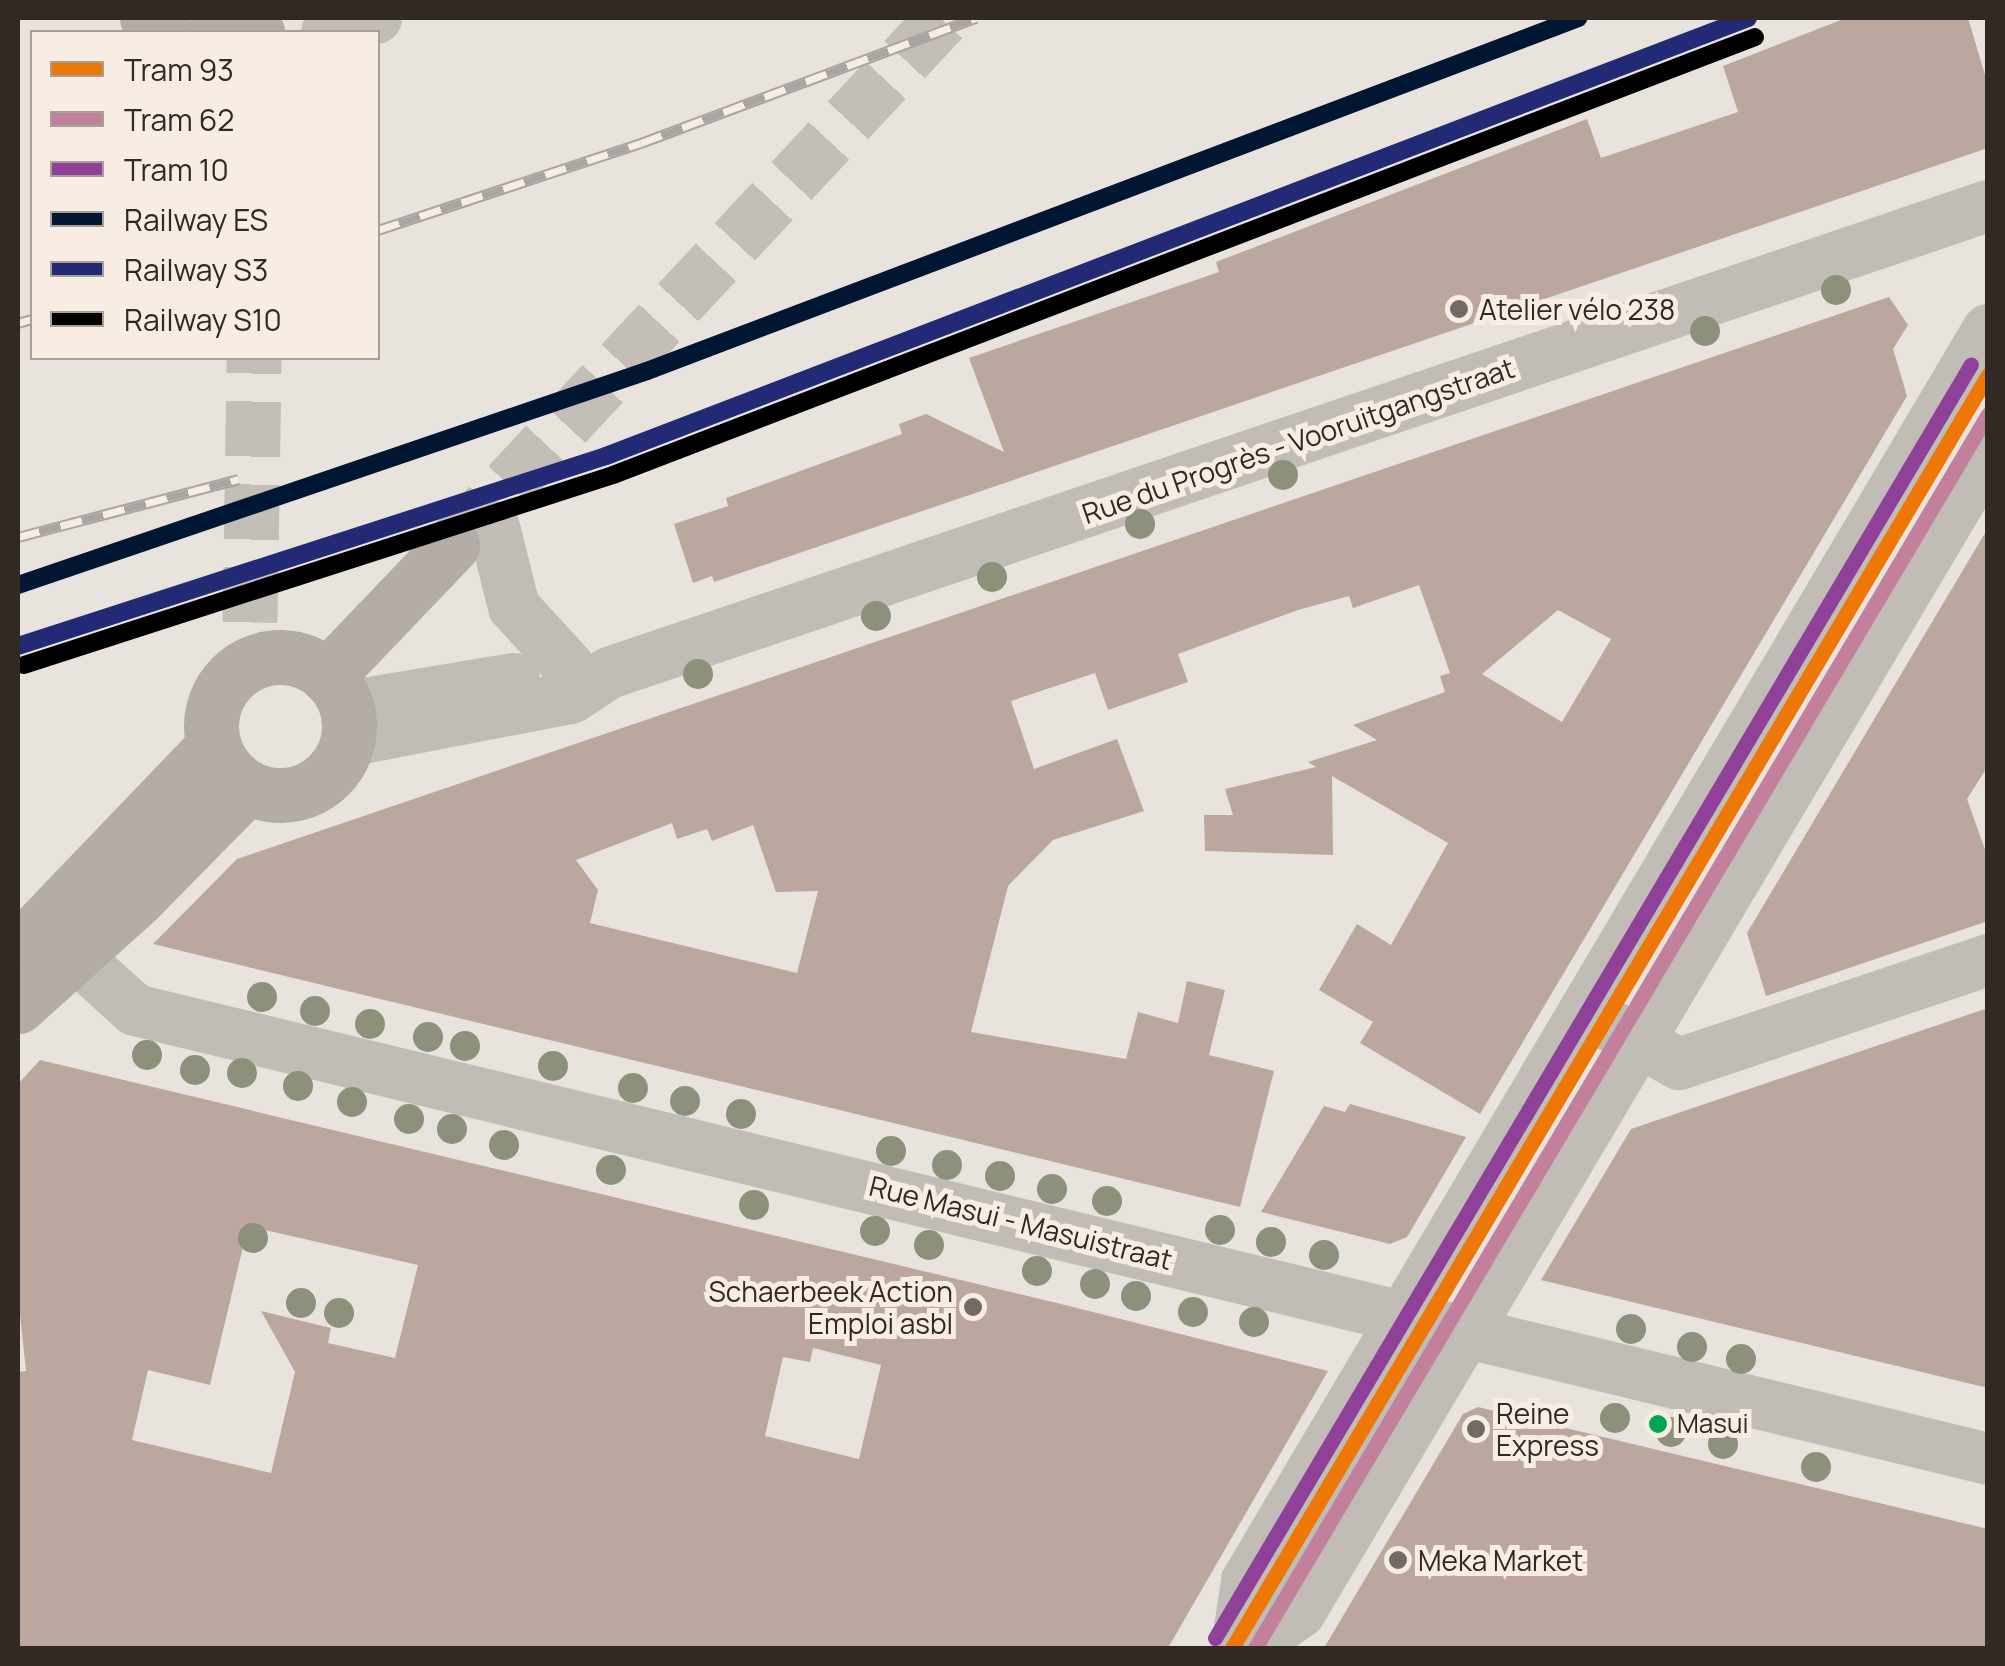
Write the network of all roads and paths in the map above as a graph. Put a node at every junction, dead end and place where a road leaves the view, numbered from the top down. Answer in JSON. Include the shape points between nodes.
{"nodes":[{"id":1,"x":376,"y":18,"type":"edge"},
{"id":2,"x":224,"y":30,"type":"edge"},
{"id":3,"x":250,"y":30,"type":"edge"},
{"id":4,"x":334,"y":30,"type":"edge"},
{"id":5,"x":1988,"y":206,"type":"edge"},
{"id":6,"x":1988,"y":330,"type":"edge"},
{"id":7,"x":1988,"y":453,"type":"edge"},
{"id":8,"x":473,"y":536,"type":"joint"},
{"id":9,"x":589,"y":670,"type":"junction"},
{"id":10,"x":340,"y":708,"type":"junction"},
{"id":11,"x":230,"y":768,"type":"junction"},
{"id":12,"x":77,"y":886,"type":"junction"},
{"id":13,"x":18,"y":950,"type":"edge"},
{"id":14,"x":72,"y":953,"type":"junction"},
{"id":15,"x":1988,"y":960,"type":"edge"},
{"id":16,"x":18,"y":1006,"type":"edge"},
{"id":17,"x":1585,"y":1011,"type":"junction"},
{"id":18,"x":1642,"y":1043,"type":"junction"},
{"id":19,"x":1433,"y":1324,"type":"junction"},
{"id":20,"x":1988,"y":1459,"type":"edge"},
{"id":21,"x":1239,"y":1648,"type":"edge"},
{"id":22,"x":1248,"y":1648,"type":"edge"}],
"edges":[{"from":1,"to":4,"type":"street"},
{"from":2,"to":3,"type":"main road"},
{"from":5,"to":9,"type":"street","name":"Rue du Progrès - Vooruitgangstraat"},
{"from":6,"to":17,"type":"street"},
{"from":7,"to":18,"type":"street"},
{"from":8,"to":9,"type":"street","via":[[514,607]]},
{"from":8,"to":10,"type":"main road"},
{"from":9,"to":10,"type":"street","name":"Rue du Progrès - Vooruitgangstraat","via":[[571,698]]},
{"from":10,"to":11,"type":"main road","via":[[340,761],[309,790],[288,795]]},
{"from":10,"to":11,"type":"main road","via":[[303,661],[248,643],[210,715]]},
{"from":11,"to":12,"type":"main road"},
{"from":11,"to":14,"type":"main road","via":[[137,899]]},
{"from":12,"to":13,"type":"main road"},
{"from":12,"to":14,"type":"main road","via":[[66,922]]},
{"from":14,"to":16,"type":"main road"},
{"from":14,"to":19,"type":"street","name":"Rue Masui - Masuistraat","via":[[135,1010]]},
{"from":15,"to":18,"type":"street","via":[[1679,1064]]},
{"from":17,"to":18,"type":"street"},
{"from":17,"to":19,"type":"street"},
{"from":18,"to":19,"type":"street"},
{"from":19,"to":20,"type":"street","name":"Rue Masui - Masuistraat"},
{"from":19,"to":21,"type":"street","via":[[1247,1581]]},
{"from":19,"to":22,"type":"street","via":[[1300,1612]]}]}
